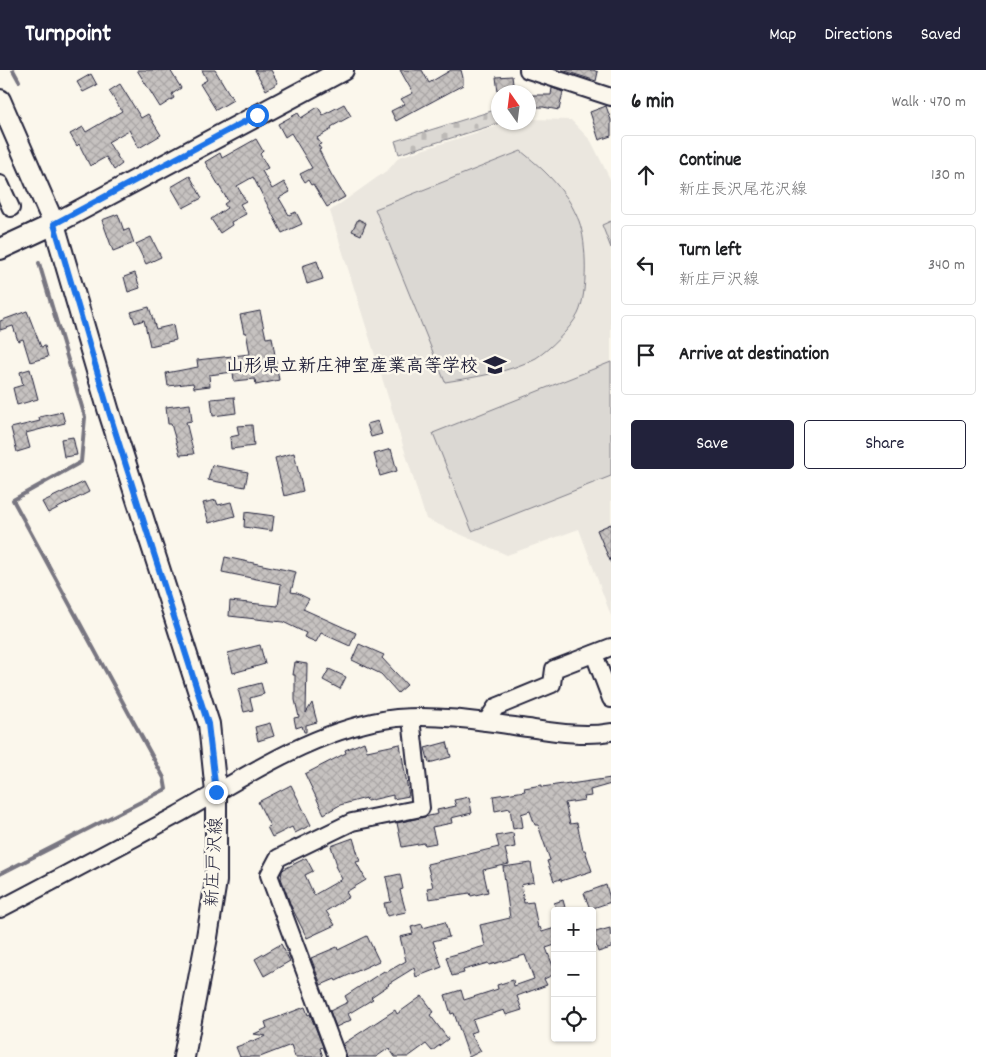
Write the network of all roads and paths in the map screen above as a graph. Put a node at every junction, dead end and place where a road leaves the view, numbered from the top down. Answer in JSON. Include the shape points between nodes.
{"nodes":[{"id":1,"x":528,"y":70,"type":"edge"},
{"id":2,"x":337,"y":71,"type":"edge"},
{"id":3,"x":611,"y":97,"type":"edge"},
{"id":4,"x":0,"y":100,"type":"edge"},
{"id":5,"x":0,"y":184,"type":"edge"},
{"id":6,"x":11,"y":208,"type":"dead end"},
{"id":7,"x":54,"y":224,"type":"junction"},
{"id":8,"x":0,"y":250,"type":"edge"},
{"id":9,"x":611,"y":647,"type":"edge"},
{"id":10,"x":594,"y":654,"type":"junction"},
{"id":11,"x":611,"y":699,"type":"edge"},
{"id":12,"x":411,"y":718,"type":"junction"},
{"id":13,"x":486,"y":722,"type":"junction"},
{"id":14,"x":611,"y":732,"type":"edge"},
{"id":15,"x":216,"y":792,"type":"junction"},
{"id":16,"x":0,"y":909,"type":"edge"},
{"id":17,"x":184,"y":1057,"type":"edge"},
{"id":18,"x":337,"y":1057,"type":"edge"}],
"edges":[{"from":1,"to":3,"type":"street"},
{"from":2,"to":7,"type":"main road"},
{"from":4,"to":7,"type":"main road","name":"新庄戸沢線"},
{"from":5,"to":6,"type":"street"},
{"from":7,"to":8,"type":"main road"},
{"from":7,"to":15,"type":"main road","name":"新庄戸沢線","via":[[109,412],[208,724]]},
{"from":9,"to":10,"type":"street"},
{"from":10,"to":11,"type":"street"},
{"from":10,"to":13,"type":"street","via":[[554,669],[552,684],[496,707]]},
{"from":12,"to":13,"type":"street"},
{"from":12,"to":15,"type":"street","via":[[344,729]]},
{"from":12,"to":18,"type":"street","via":[[421,808],[352,822],[278,858],[269,875]]},
{"from":13,"to":14,"type":"street","via":[[557,733]]},
{"from":15,"to":16,"type":"street"},
{"from":15,"to":17,"type":"main road","name":"新庄戸沢線","via":[[216,881]]}]}
